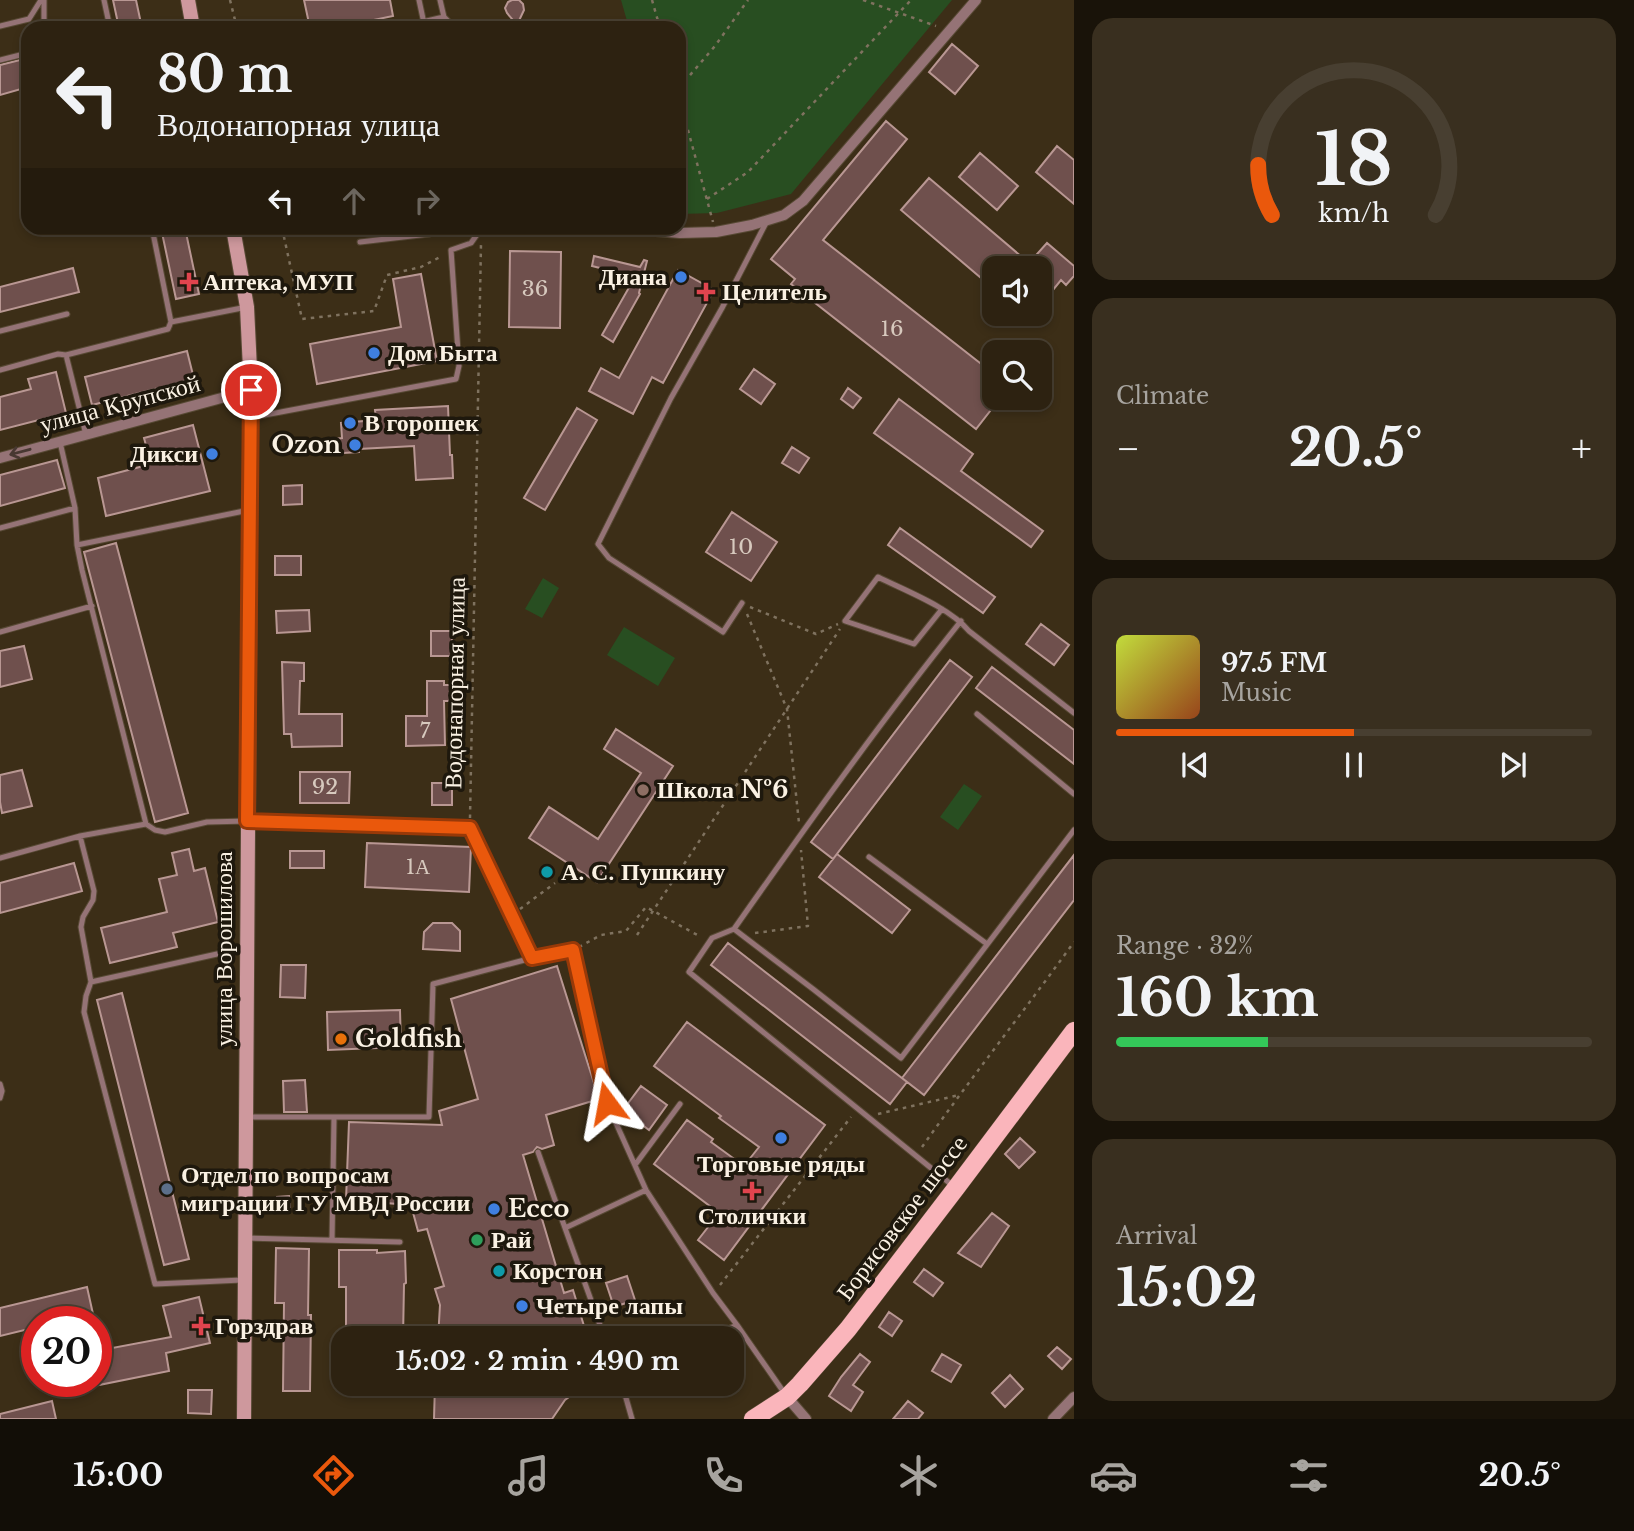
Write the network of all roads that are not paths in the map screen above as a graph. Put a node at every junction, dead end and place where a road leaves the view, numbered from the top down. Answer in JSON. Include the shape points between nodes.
{"nodes":[{"id":1,"x":43,"y":0,"type":"edge"},
{"id":2,"x":104,"y":0,"type":"edge"},
{"id":3,"x":188,"y":0,"type":"edge"},
{"id":4,"x":419,"y":0,"type":"edge"},
{"id":5,"x":440,"y":0,"type":"edge"},
{"id":6,"x":976,"y":0,"type":"edge"},
{"id":7,"x":444,"y":17,"type":"junction"},
{"id":8,"x":44,"y":21,"type":"edge"},
{"id":9,"x":108,"y":21,"type":"edge"},
{"id":10,"x":192,"y":21,"type":"edge"},
{"id":11,"x":424,"y":21,"type":"edge"},
{"id":12,"x":434,"y":21,"type":"edge"},
{"id":13,"x":448,"y":21,"type":"edge"},
{"id":14,"x":0,"y":26,"type":"edge"},
{"id":15,"x":21,"y":55,"type":"edge"},
{"id":16,"x":0,"y":60,"type":"edge"},
{"id":17,"x":767,"y":220,"type":"junction"},
{"id":18,"x":686,"y":233,"type":"edge"},
{"id":19,"x":153,"y":235,"type":"edge"},
{"id":20,"x":234,"y":235,"type":"edge"},
{"id":21,"x":414,"y":235,"type":"edge"},
{"id":22,"x":477,"y":235,"type":"edge"},
{"id":23,"x":360,"y":242,"type":"dead end"},
{"id":24,"x":247,"y":307,"type":"junction"},
{"id":25,"x":67,"y":314,"type":"dead end"},
{"id":26,"x":172,"y":322,"type":"junction"},
{"id":27,"x":0,"y":331,"type":"edge"},
{"id":28,"x":66,"y":355,"type":"junction"},
{"id":29,"x":0,"y":370,"type":"edge"},
{"id":30,"x":251,"y":390,"type":"junction"},
{"id":31,"x":251,"y":418,"type":"junction"},
{"id":32,"x":86,"y":435,"type":"junction"},
{"id":33,"x":60,"y":441,"type":"junction"},
{"id":34,"x":0,"y":458,"type":"edge"},
{"id":35,"x":75,"y":508,"type":"junction"},
{"id":36,"x":250,"y":510,"type":"junction"},
{"id":37,"x":0,"y":528,"type":"edge"},
{"id":38,"x":77,"y":545,"type":"junction"},
{"id":39,"x":742,"y":603,"type":"road end"},
{"id":40,"x":92,"y":606,"type":"junction"},
{"id":41,"x":942,"y":609,"type":"junction"},
{"id":42,"x":961,"y":621,"type":"junction"},
{"id":43,"x":0,"y":632,"type":"edge"},
{"id":44,"x":1074,"y":713,"type":"edge"},
{"id":45,"x":977,"y":714,"type":"dead end"},
{"id":46,"x":1074,"y":794,"type":"edge"},
{"id":47,"x":247,"y":821,"type":"junction"},
{"id":48,"x":146,"y":824,"type":"junction"},
{"id":49,"x":1074,"y":830,"type":"edge"},
{"id":50,"x":80,"y":836,"type":"junction"},
{"id":51,"x":869,"y":857,"type":"dead end"},
{"id":52,"x":0,"y":858,"type":"edge"},
{"id":53,"x":734,"y":929,"type":"junction"},
{"id":54,"x":987,"y":944,"type":"junction"},
{"id":55,"x":247,"y":947,"type":"junction"},
{"id":56,"x":532,"y":958,"type":"junction"},
{"id":57,"x":91,"y":982,"type":"junction"},
{"id":58,"x":1074,"y":1031,"type":"edge"},
{"id":59,"x":0,"y":1084,"type":"edge"},
{"id":60,"x":0,"y":1098,"type":"edge"},
{"id":61,"x":680,"y":1104,"type":"dead end"},
{"id":62,"x":246,"y":1117,"type":"junction"},
{"id":63,"x":334,"y":1118,"type":"junction"},
{"id":64,"x":538,"y":1152,"type":"dead end"},
{"id":65,"x":635,"y":1165,"type":"junction"},
{"id":66,"x":956,"y":1188,"type":"junction"},
{"id":67,"x":646,"y":1190,"type":"junction"},
{"id":68,"x":565,"y":1228,"type":"junction"},
{"id":69,"x":246,"y":1238,"type":"junction"},
{"id":70,"x":332,"y":1240,"type":"junction"},
{"id":71,"x":400,"y":1242,"type":"dead end"},
{"id":72,"x":245,"y":1279,"type":"junction"},
{"id":73,"x":737,"y":1325,"type":"joint"},
{"id":74,"x":600,"y":1326,"type":"edge"},
{"id":75,"x":625,"y":1396,"type":"edge"},
{"id":76,"x":787,"y":1397,"type":"junction"},
{"id":77,"x":1074,"y":1397,"type":"edge"},
{"id":78,"x":244,"y":1419,"type":"edge"},
{"id":79,"x":632,"y":1419,"type":"edge"},
{"id":80,"x":752,"y":1419,"type":"edge"},
{"id":81,"x":806,"y":1419,"type":"edge"},
{"id":82,"x":1053,"y":1419,"type":"edge"}],
"edges":[{"from":1,"to":8,"type":"lane"},
{"from":1,"to":14,"type":"lane","via":[[29,19]]},
{"from":2,"to":9,"type":"lane"},
{"from":3,"to":10,"type":"main road"},
{"from":4,"to":11,"type":"lane"},
{"from":5,"to":7,"type":"lane"},
{"from":6,"to":17,"type":"street","via":[[803,201],[784,215]]},
{"from":7,"to":12,"type":"lane"},
{"from":7,"to":13,"type":"lane"},
{"from":15,"to":16,"type":"lane"},
{"from":17,"to":18,"type":"street","via":[[716,232]]},
{"from":17,"to":39,"type":"lane","via":[[597,544],[609,558],[723,632]]},
{"from":19,"to":26,"type":"lane"},
{"from":20,"to":24,"type":"main road","name":"улица Ворошилова"},
{"from":21,"to":23,"type":"lane"},
{"from":22,"to":31,"type":"lane","via":[[471,243],[451,250],[456,379]]},
{"from":24,"to":26,"type":"lane"},
{"from":24,"to":30,"type":"main road","name":"улица Ворошилова"},
{"from":25,"to":27,"type":"lane"},
{"from":26,"to":28,"type":"lane","via":[[168,329]]},
{"from":28,"to":29,"type":"lane"},
{"from":28,"to":32,"type":"lane"},
{"from":30,"to":31,"type":"main road","name":"улица Ворошилова"},
{"from":30,"to":32,"type":"street","name":"улица Крупской"},
{"from":31,"to":36,"type":"main road","name":"улица Ворошилова"},
{"from":32,"to":33,"type":"street","name":"улица Крупской"},
{"from":33,"to":34,"type":"street","name":"улица Крупской","one_way":true},
{"from":33,"to":35,"type":"lane"},
{"from":35,"to":37,"type":"lane"},
{"from":35,"to":38,"type":"lane"},
{"from":36,"to":38,"type":"lane"},
{"from":36,"to":47,"type":"main road","name":"улица Ворошилова"},
{"from":38,"to":40,"type":"lane"},
{"from":40,"to":43,"type":"lane"},
{"from":40,"to":48,"type":"lane"},
{"from":41,"to":41,"type":"lane","via":[[878,577],[845,621],[914,644]]},
{"from":41,"to":42,"type":"lane"},
{"from":42,"to":44,"type":"lane"},
{"from":42,"to":53,"type":"lane"},
{"from":45,"to":46,"type":"lane"},
{"from":47,"to":48,"type":"lane","via":[[207,822],[165,832]]},
{"from":47,"to":55,"type":"main road","name":"улица Ворошилова"},
{"from":47,"to":56,"type":"lane","via":[[470,828]]},
{"from":48,"to":50,"type":"lane"},
{"from":49,"to":54,"type":"lane"},
{"from":50,"to":52,"type":"lane"},
{"from":50,"to":57,"type":"lane","via":[[94,891],[82,927]]},
{"from":51,"to":54,"type":"lane"},
{"from":53,"to":54,"type":"lane","via":[[901,1058]]},
{"from":53,"to":66,"type":"lane","via":[[712,938],[689,972]]},
{"from":55,"to":57,"type":"lane"},
{"from":55,"to":62,"type":"main road","name":"улица Ворошилова"},
{"from":56,"to":63,"type":"lane","via":[[433,984],[429,1117]]},
{"from":56,"to":65,"type":"lane","via":[[573,950],[607,1103]]},
{"from":57,"to":72,"type":"lane","via":[[84,1012],[155,1284]]},
{"from":58,"to":66,"type":"main road","name":"Борисовское шоссе"},
{"from":59,"to":60,"type":"lane"},
{"from":61,"to":65,"type":"lane"},
{"from":62,"to":63,"type":"lane"},
{"from":62,"to":69,"type":"main road","name":"улица Ворошилова"},
{"from":63,"to":70,"type":"lane"},
{"from":64,"to":68,"type":"lane"},
{"from":65,"to":67,"type":"lane"},
{"from":66,"to":76,"type":"main road","name":"Борисовское шоссе","via":[[848,1329]]},
{"from":67,"to":68,"type":"lane"},
{"from":67,"to":73,"type":"lane"},
{"from":68,"to":74,"type":"lane"},
{"from":69,"to":70,"type":"lane"},
{"from":69,"to":72,"type":"main road","name":"улица Ворошилова"},
{"from":70,"to":71,"type":"lane"},
{"from":72,"to":78,"type":"main road","name":"улица Ворошилова"},
{"from":73,"to":76,"type":"lane"},
{"from":75,"to":79,"type":"lane"},
{"from":76,"to":80,"type":"main road","name":"Борисовское шоссе"},
{"from":76,"to":81,"type":"street"},
{"from":77,"to":82,"type":"street"}]}
